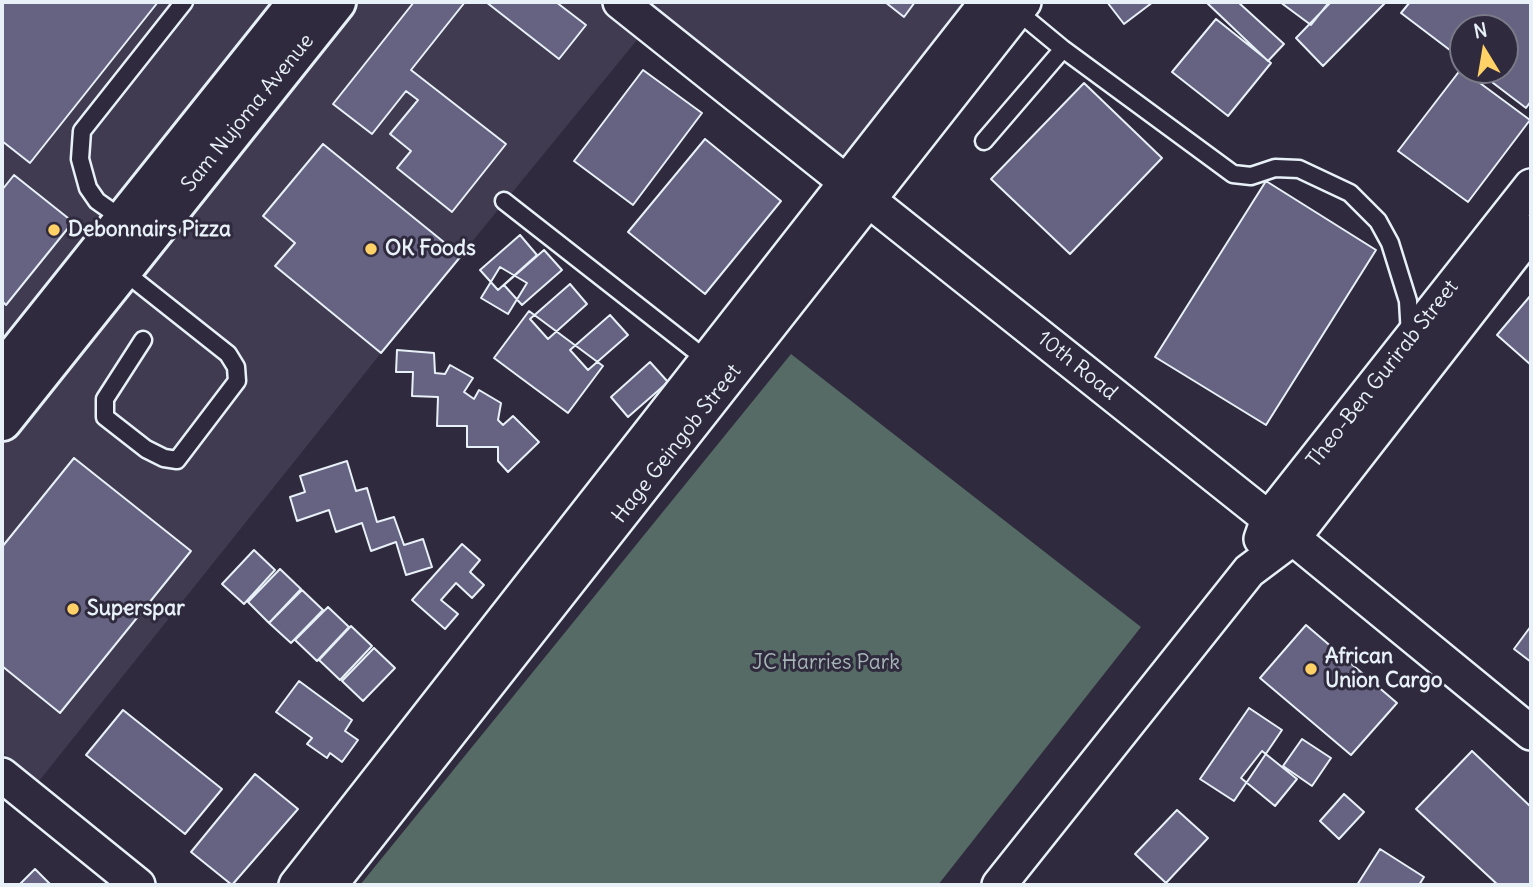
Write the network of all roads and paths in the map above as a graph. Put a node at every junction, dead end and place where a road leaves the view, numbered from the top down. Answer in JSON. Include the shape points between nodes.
{"nodes":[{"id":1,"x":184,"y":2,"type":"edge"},
{"id":2,"x":298,"y":2,"type":"edge"},
{"id":3,"x":336,"y":2,"type":"edge"},
{"id":4,"x":620,"y":2,"type":"edge"},
{"id":5,"x":1009,"y":5,"type":"edge"},
{"id":6,"x":1063,"y":49,"type":"junction"},
{"id":7,"x":984,"y":141,"type":"dead end"},
{"id":8,"x":1531,"y":186,"type":"edge"},
{"id":9,"x":857,"y":191,"type":"junction"},
{"id":10,"x":504,"y":201,"type":"dead end"},
{"id":11,"x":124,"y":220,"type":"junction"},
{"id":12,"x":1531,"y":232,"type":"edge"},
{"id":13,"x":122,"y":270,"type":"junction"},
{"id":14,"x":1410,"y":339,"type":"junction"},
{"id":15,"x":143,"y":340,"type":"dead end"},
{"id":16,"x":707,"y":360,"type":"junction"},
{"id":17,"x":2,"y":373,"type":"edge"},
{"id":18,"x":2,"y":421,"type":"edge"},
{"id":19,"x":1281,"y":529,"type":"junction"},
{"id":20,"x":1531,"y":733,"type":"edge"},
{"id":21,"x":2,"y":775,"type":"edge"},
{"id":22,"x":138,"y":885,"type":"edge"},
{"id":23,"x":296,"y":885,"type":"edge"},
{"id":24,"x":330,"y":885,"type":"edge"},
{"id":25,"x":999,"y":885,"type":"edge"}],
"edges":[{"from":1,"to":11,"type":"lane","via":[[82,131],[80,159],[88,188],[97,201]]},
{"from":2,"to":11,"type":"main road","name":"Sam Nujoma Avenue"},
{"from":3,"to":13,"type":"main road","name":"Sam Nujoma Avenue"},
{"from":4,"to":9,"type":"street","name":"10th Road"},
{"from":5,"to":6,"type":"lane"},
{"from":5,"to":9,"type":"street","name":"Hage Geingob Street"},
{"from":6,"to":7,"type":"lane"},
{"from":6,"to":14,"type":"lane","via":[[1233,174],[1299,169],[1350,193],[1378,221],[1390,243],[1408,301]]},
{"from":8,"to":14,"type":"street","name":"Theo-Ben Gurirab Street"},
{"from":9,"to":16,"type":"street","name":"Hage Geingob Street"},
{"from":9,"to":19,"type":"street","name":"10th Road"},
{"from":9,"to":24,"type":"street","name":"Hage Geingob Street"},
{"from":10,"to":16,"type":"lane"},
{"from":11,"to":17,"type":"main road","name":"Sam Nujoma Avenue"},
{"from":12,"to":19,"type":"street","name":"Theo-Ben Gurirab Street"},
{"from":13,"to":15,"type":"lane","via":[[228,354],[236,367],[237,381],[177,460],[146,449],[105,416],[104,399]]},
{"from":13,"to":18,"type":"main road","name":"Sam Nujoma Avenue"},
{"from":14,"to":19,"type":"street","name":"Theo-Ben Gurirab Street"},
{"from":16,"to":23,"type":"street","name":"Hage Geingob Street"},
{"from":19,"to":20,"type":"street","name":"10th Road"},
{"from":19,"to":25,"type":"street","name":"Theo-Ben Gurirab Street"},
{"from":21,"to":22,"type":"street"}]}
